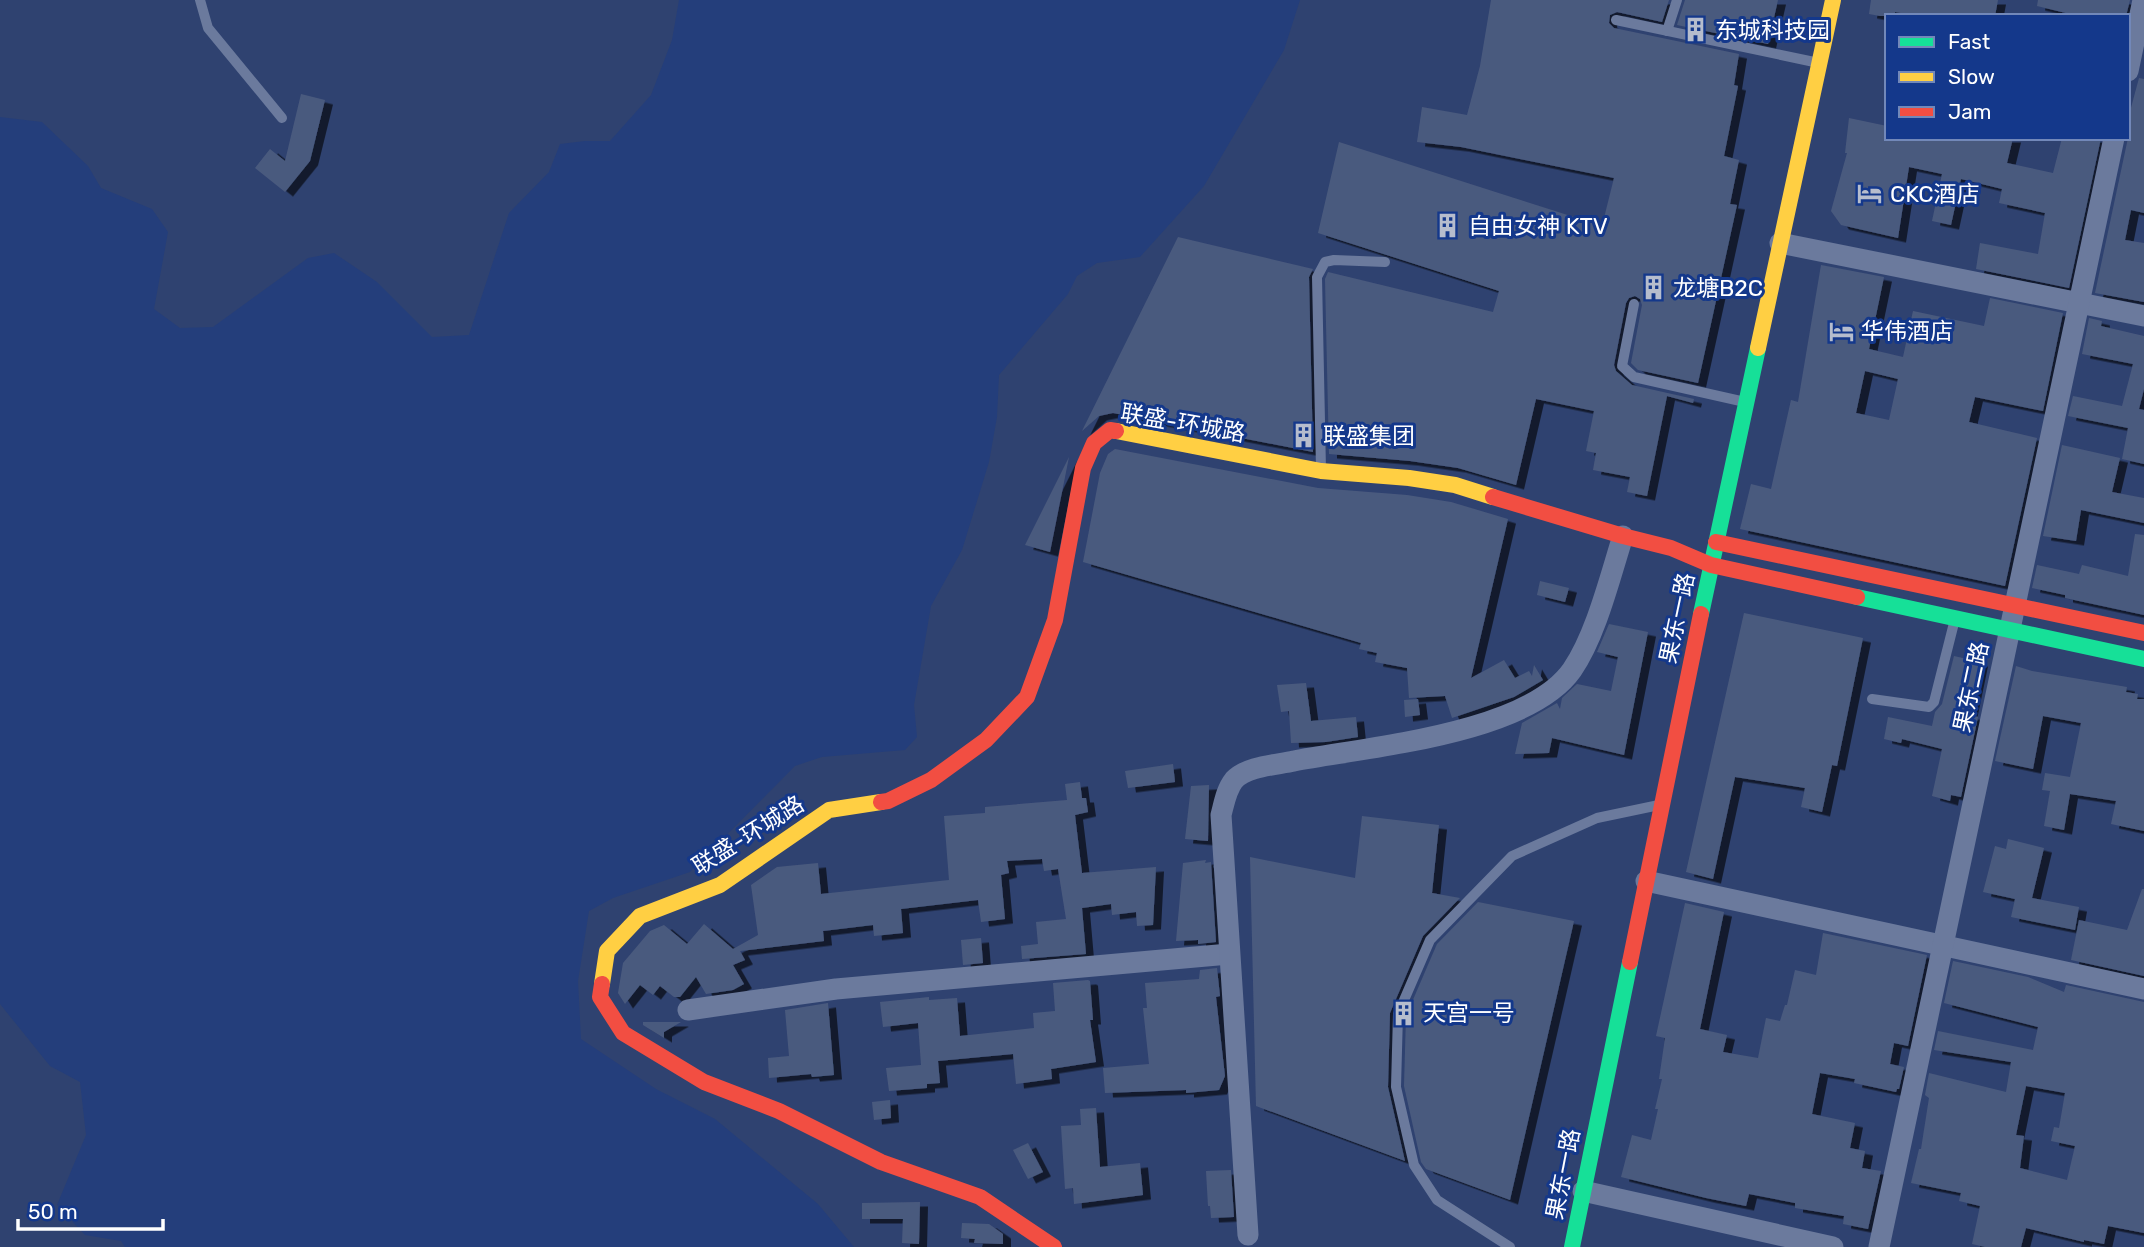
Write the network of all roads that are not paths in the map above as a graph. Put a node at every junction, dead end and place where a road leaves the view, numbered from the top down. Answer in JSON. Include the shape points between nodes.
{"nodes":[{"id":1,"x":200,"y":0,"type":"edge"},
{"id":2,"x":1677,"y":0,"type":"edge"},
{"id":3,"x":1833,"y":0,"type":"edge"},
{"id":4,"x":2143,"y":0,"type":"edge"},
{"id":5,"x":1616,"y":20,"type":"dead end"},
{"id":6,"x":1667,"y":31,"type":"junction"},
{"id":7,"x":2130,"y":62,"type":"edge"},
{"id":8,"x":1819,"y":63,"type":"junction"},
{"id":9,"x":282,"y":118,"type":"dead end"},
{"id":10,"x":2114,"y":140,"type":"edge"},
{"id":11,"x":1780,"y":243,"type":"junction"},
{"id":12,"x":1385,"y":262,"type":"dead end"},
{"id":13,"x":2080,"y":301,"type":"junction"},
{"id":14,"x":1634,"y":304,"type":"dead end"},
{"id":15,"x":2144,"y":316,"type":"edge"},
{"id":16,"x":1746,"y":402,"type":"junction"},
{"id":17,"x":1321,"y":471,"type":"junction"},
{"id":18,"x":1623,"y":536,"type":"junction"},
{"id":19,"x":1716,"y":542,"type":"junction"},
{"id":20,"x":1671,"y":548,"type":"junction"},
{"id":21,"x":1711,"y":565,"type":"junction"},
{"id":22,"x":1883,"y":577,"type":"junction"},
{"id":23,"x":1879,"y":601,"type":"junction"},
{"id":24,"x":2015,"y":604,"type":"junction"},
{"id":25,"x":1955,"y":618,"type":"junction"},
{"id":26,"x":2010,"y":630,"type":"junction"},
{"id":27,"x":2144,"y":633,"type":"edge"},
{"id":28,"x":2143,"y":655,"type":"edge"},
{"id":29,"x":1872,"y":699,"type":"dead end"},
{"id":30,"x":1661,"y":805,"type":"junction"},
{"id":31,"x":1646,"y":881,"type":"junction"},
{"id":32,"x":1942,"y":946,"type":"junction"},
{"id":33,"x":1229,"y":954,"type":"junction"},
{"id":34,"x":2144,"y":989,"type":"edge"},
{"id":35,"x":688,"y":1010,"type":"dead end"},
{"id":36,"x":1583,"y":1191,"type":"junction"},
{"id":37,"x":1248,"y":1234,"type":"dead end"},
{"id":38,"x":1054,"y":1247,"type":"edge"},
{"id":39,"x":1510,"y":1247,"type":"edge"},
{"id":40,"x":1572,"y":1247,"type":"edge"},
{"id":41,"x":1833,"y":1247,"type":"edge"},
{"id":42,"x":1879,"y":1247,"type":"edge"}],
"edges":[{"from":1,"to":9,"type":"lane","via":[[208,28]]},
{"from":2,"to":6,"type":"lane"},
{"from":3,"to":8,"type":"street","name":"果东一路"},
{"from":4,"to":7,"type":"street"},
{"from":5,"to":6,"type":"lane"},
{"from":6,"to":8,"type":"lane"},
{"from":8,"to":11,"type":"street","name":"果东一路"},
{"from":10,"to":13,"type":"street","name":"果东二路"},
{"from":11,"to":13,"type":"street"},
{"from":11,"to":16,"type":"street","name":"果东一路"},
{"from":12,"to":17,"type":"lane","via":[[1334,260],[1325,262],[1317,277]]},
{"from":13,"to":15,"type":"street"},
{"from":13,"to":24,"type":"street","name":"果东二路"},
{"from":14,"to":16,"type":"lane","via":[[1622,366],[1626,371],[1634,377]]},
{"from":16,"to":19,"type":"street","name":"果东一路"},
{"from":17,"to":18,"type":"street","name":"联盛-环城路","via":[[1455,485]]},
{"from":17,"to":38,"type":"street","name":"联盛-环城路","via":[[1110,430],[1094,443],[1083,468],[1055,620],[1043,658],[1027,697],[986,740],[931,780],[888,801],[829,810],[720,885],[640,916],[607,951],[600,997],[623,1033],[704,1082],[779,1111],[881,1162],[980,1198]]},
{"from":18,"to":20,"type":"street","name":"联盛-环城路"},
{"from":18,"to":33,"type":"street","via":[[1600,607],[1571,671],[1527,706],[1471,727],[1269,766],[1234,781],[1221,815]]},
{"from":19,"to":20,"type":"street"},
{"from":19,"to":21,"type":"street","name":"果东一路"},
{"from":19,"to":22,"type":"street"},
{"from":20,"to":21,"type":"street","name":"联盛-环城路"},
{"from":21,"to":23,"type":"street","name":"联盛-环城路"},
{"from":21,"to":30,"type":"street","name":"果东一路"},
{"from":22,"to":23,"type":"street"},
{"from":22,"to":24,"type":"street"},
{"from":23,"to":25,"type":"street","name":"联盛-环城路"},
{"from":24,"to":26,"type":"street","name":"果东二路"},
{"from":24,"to":27,"type":"street"},
{"from":25,"to":26,"type":"street","name":"联盛-环城路"},
{"from":25,"to":29,"type":"lane","via":[[1929,708]]},
{"from":26,"to":28,"type":"street","name":"联盛-环城路"},
{"from":26,"to":32,"type":"street","name":"果东二路"},
{"from":30,"to":31,"type":"street","name":"果东一路"},
{"from":30,"to":39,"type":"lane","via":[[1597,818],[1512,856],[1430,940],[1398,1014],[1396,1087],[1414,1166],[1437,1200]]},
{"from":31,"to":32,"type":"street"},
{"from":31,"to":36,"type":"street","name":"果东一路"},
{"from":32,"to":34,"type":"street"},
{"from":32,"to":42,"type":"street","name":"果东二路"},
{"from":33,"to":35,"type":"street","via":[[835,989]]},
{"from":33,"to":37,"type":"street"},
{"from":36,"to":40,"type":"street","name":"果东一路"},
{"from":36,"to":41,"type":"street"}]}
